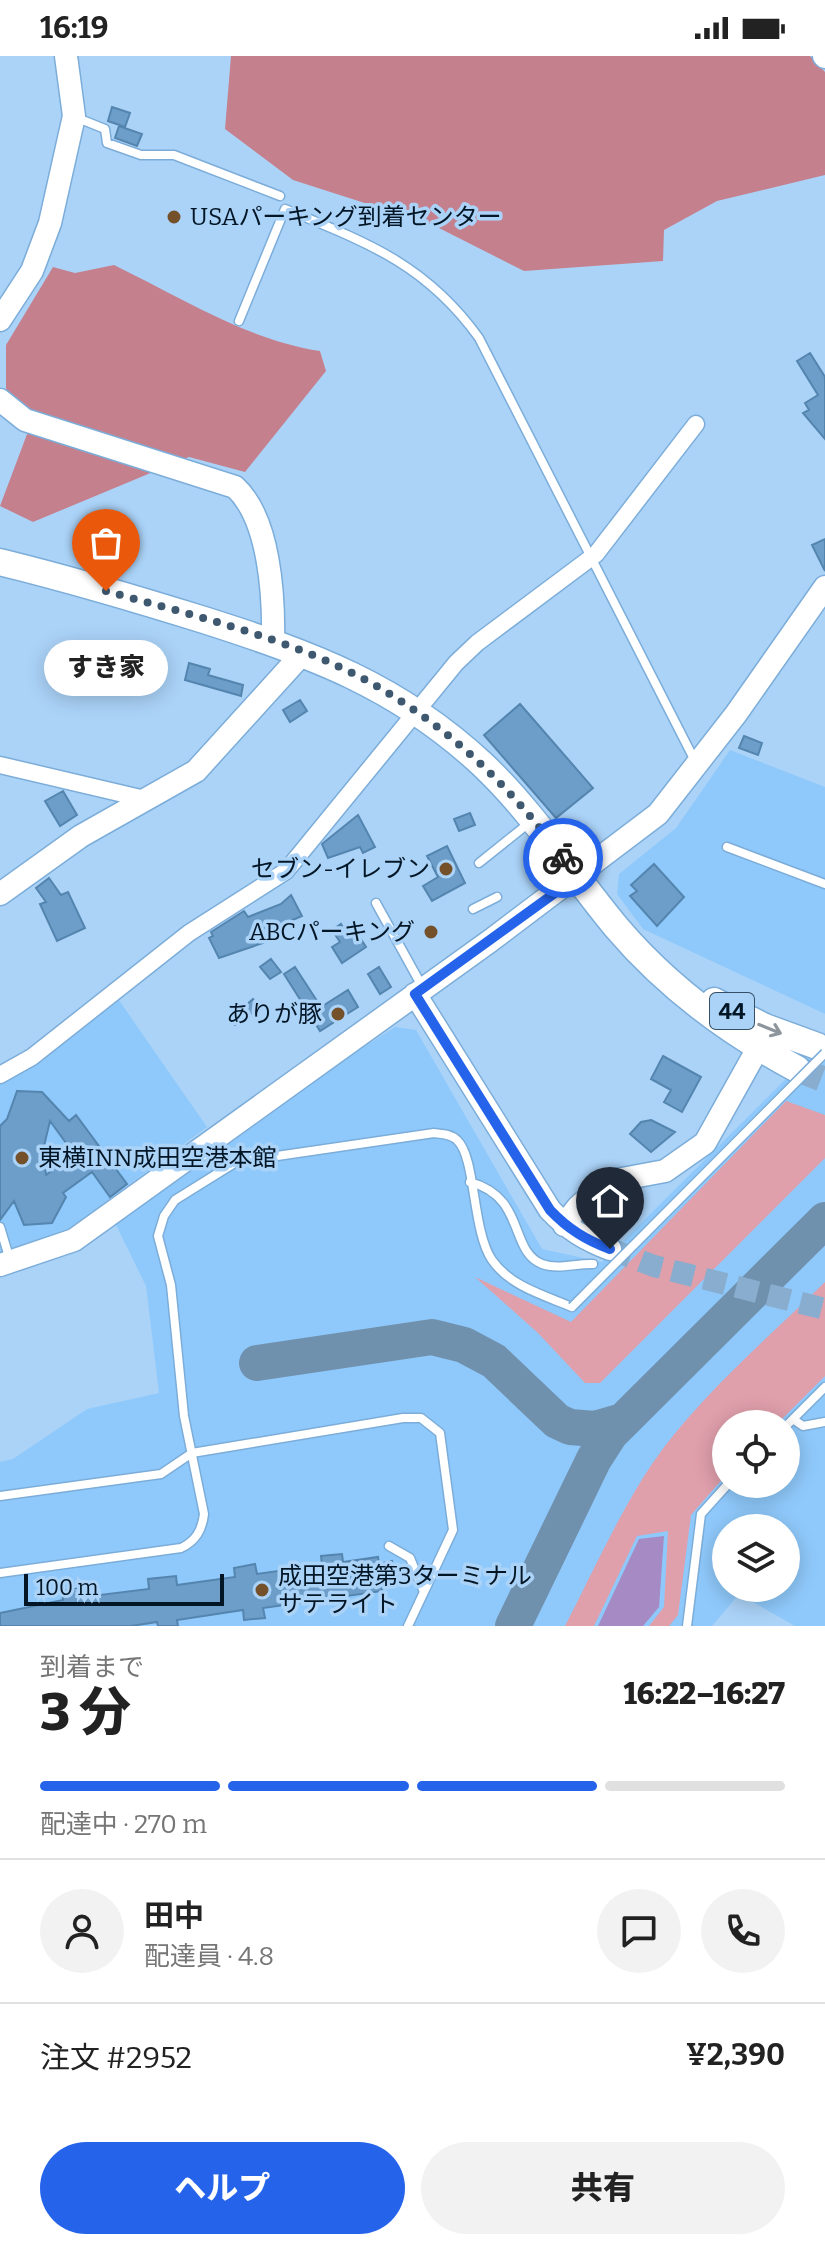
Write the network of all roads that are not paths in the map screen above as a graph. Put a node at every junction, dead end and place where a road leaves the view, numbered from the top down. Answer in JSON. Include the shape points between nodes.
{"nodes":[{"id":1,"x":66,"y":56,"type":"edge"},
{"id":2,"x":74,"y":116,"type":"junction"},
{"id":3,"x":280,"y":196,"type":"dead end"},
{"id":4,"x":0,"y":320,"type":"edge"},
{"id":5,"x":239,"y":321,"type":"dead end"},
{"id":6,"x":10,"y":413,"type":"edge"},
{"id":7,"x":696,"y":424,"type":"dead end"},
{"id":8,"x":593,"y":556,"type":"junction"},
{"id":9,"x":0,"y":562,"type":"edge"},
{"id":10,"x":825,"y":587,"type":"edge"},
{"id":11,"x":273,"y":642,"type":"junction"},
{"id":12,"x":303,"y":653,"type":"junction"},
{"id":13,"x":416,"y":710,"type":"junction"},
{"id":14,"x":692,"y":755,"type":"dead end"},
{"id":15,"x":0,"y":765,"type":"edge"},
{"id":16,"x":149,"y":800,"type":"junction"},
{"id":17,"x":532,"y":820,"type":"junction"},
{"id":18,"x":727,"y":847,"type":"dead end"},
{"id":19,"x":479,"y":863,"type":"dead end"},
{"id":20,"x":577,"y":877,"type":"junction"},
{"id":21,"x":825,"y":884,"type":"edge"},
{"id":22,"x":0,"y":894,"type":"edge"},
{"id":23,"x":497,"y":897,"type":"dead end"},
{"id":24,"x":376,"y":903,"type":"dead end"},
{"id":25,"x":473,"y":909,"type":"dead end"},
{"id":26,"x":653,"y":964,"type":"junction"},
{"id":27,"x":420,"y":992,"type":"junction"},
{"id":28,"x":758,"y":1048,"type":"junction"},
{"id":29,"x":821,"y":1050,"type":"edge"},
{"id":30,"x":797,"y":1069,"type":"tunnel mouth"},
{"id":31,"x":0,"y":1075,"type":"edge"},
{"id":32,"x":470,"y":1182,"type":"junction"},
{"id":33,"x":564,"y":1225,"type":"junction"},
{"id":34,"x":0,"y":1227,"type":"edge"},
{"id":35,"x":610,"y":1249,"type":"tunnel mouth"},
{"id":36,"x":5,"y":1263,"type":"edge"},
{"id":37,"x":593,"y":1264,"type":"dead end"},
{"id":38,"x":825,"y":1387,"type":"edge"},
{"id":39,"x":800,"y":1413,"type":"edge"},
{"id":40,"x":825,"y":1422,"type":"edge"},
{"id":41,"x":800,"y":1425,"type":"edge"},
{"id":42,"x":192,"y":1453,"type":"junction"},
{"id":43,"x":0,"y":1496,"type":"edge"},
{"id":44,"x":715,"y":1498,"type":"edge"},
{"id":45,"x":389,"y":1546,"type":"dead end"},
{"id":46,"x":0,"y":1573,"type":"edge"},
{"id":47,"x":424,"y":1592,"type":"junction"},
{"id":48,"x":408,"y":1626,"type":"edge"},
{"id":49,"x":687,"y":1626,"type":"edge"}],
"edges":[{"from":1,"to":2,"type":"street"},
{"from":2,"to":3,"type":"lane","via":[[105,129],[107,143],[141,155],[174,155]]},
{"from":2,"to":4,"type":"street","via":[[50,223],[32,271]]},
{"from":5,"to":8,"type":"lane","via":[[285,209],[415,269],[457,308],[479,338]]},
{"from":6,"to":11,"type":"street","via":[[235,487],[247,498],[261,529]]},
{"from":7,"to":8,"type":"street"},
{"from":8,"to":13,"type":"street","via":[[477,643]]},
{"from":8,"to":14,"type":"lane"},
{"from":9,"to":11,"type":"main road","number":"44"},
{"from":10,"to":20,"type":"street","via":[[670,802]]},
{"from":11,"to":12,"type":"main road","number":"44"},
{"from":12,"to":13,"type":"main road","number":"44","via":[[370,682]]},
{"from":12,"to":16,"type":"street","via":[[196,771]]},
{"from":13,"to":17,"type":"main road","number":"44","via":[[481,764]]},
{"from":13,"to":31,"type":"street","via":[[286,871],[189,933],[32,1057]]},
{"from":15,"to":16,"type":"street"},
{"from":16,"to":22,"type":"street","via":[[81,836]]},
{"from":17,"to":19,"type":"lane"},
{"from":17,"to":20,"type":"main road","number":"44"},
{"from":18,"to":21,"type":"lane"},
{"from":20,"to":26,"type":"main road","number":"44"},
{"from":20,"to":27,"type":"street","via":[[488,937]]},
{"from":23,"to":25,"type":"lane"},
{"from":24,"to":27,"type":"lane"},
{"from":26,"to":28,"type":"main road","number":"44","via":[[689,1002]]},
{"from":26,"to":29,"type":"main road","number":"44","one_way":true,"via":[[765,1027]]},
{"from":27,"to":33,"type":"street","via":[[550,1210]]},
{"from":27,"to":36,"type":"street","via":[[74,1240]]},
{"from":28,"to":30,"type":"main road","number":"44"},
{"from":28,"to":33,"type":"street","via":[[705,1143],[665,1171],[606,1182]]},
{"from":29,"to":32,"type":"lane","bridge":true,"via":[[572,1307],[509,1279],[492,1260],[481,1240]]},
{"from":32,"to":37,"type":"lane","via":[[492,1188],[505,1201],[531,1256],[542,1264]]},
{"from":32,"to":42,"type":"lane","via":[[458,1140],[434,1133],[236,1162],[175,1200],[158,1236],[171,1285],[174,1342]]},
{"from":33,"to":35,"type":"street"},
{"from":34,"to":36,"type":"lane"},
{"from":38,"to":39,"type":"lane"},
{"from":40,"to":41,"type":"lane"},
{"from":42,"to":43,"type":"lane","via":[[161,1474]]},
{"from":42,"to":46,"type":"lane","via":[[204,1514],[202,1527],[188,1545]]},
{"from":42,"to":47,"type":"lane","via":[[403,1418],[433,1424],[442,1443],[454,1519],[450,1540]]},
{"from":44,"to":49,"type":"lane","via":[[701,1514]]},
{"from":45,"to":47,"type":"lane","via":[[410,1558]]},
{"from":47,"to":48,"type":"lane"}]}
